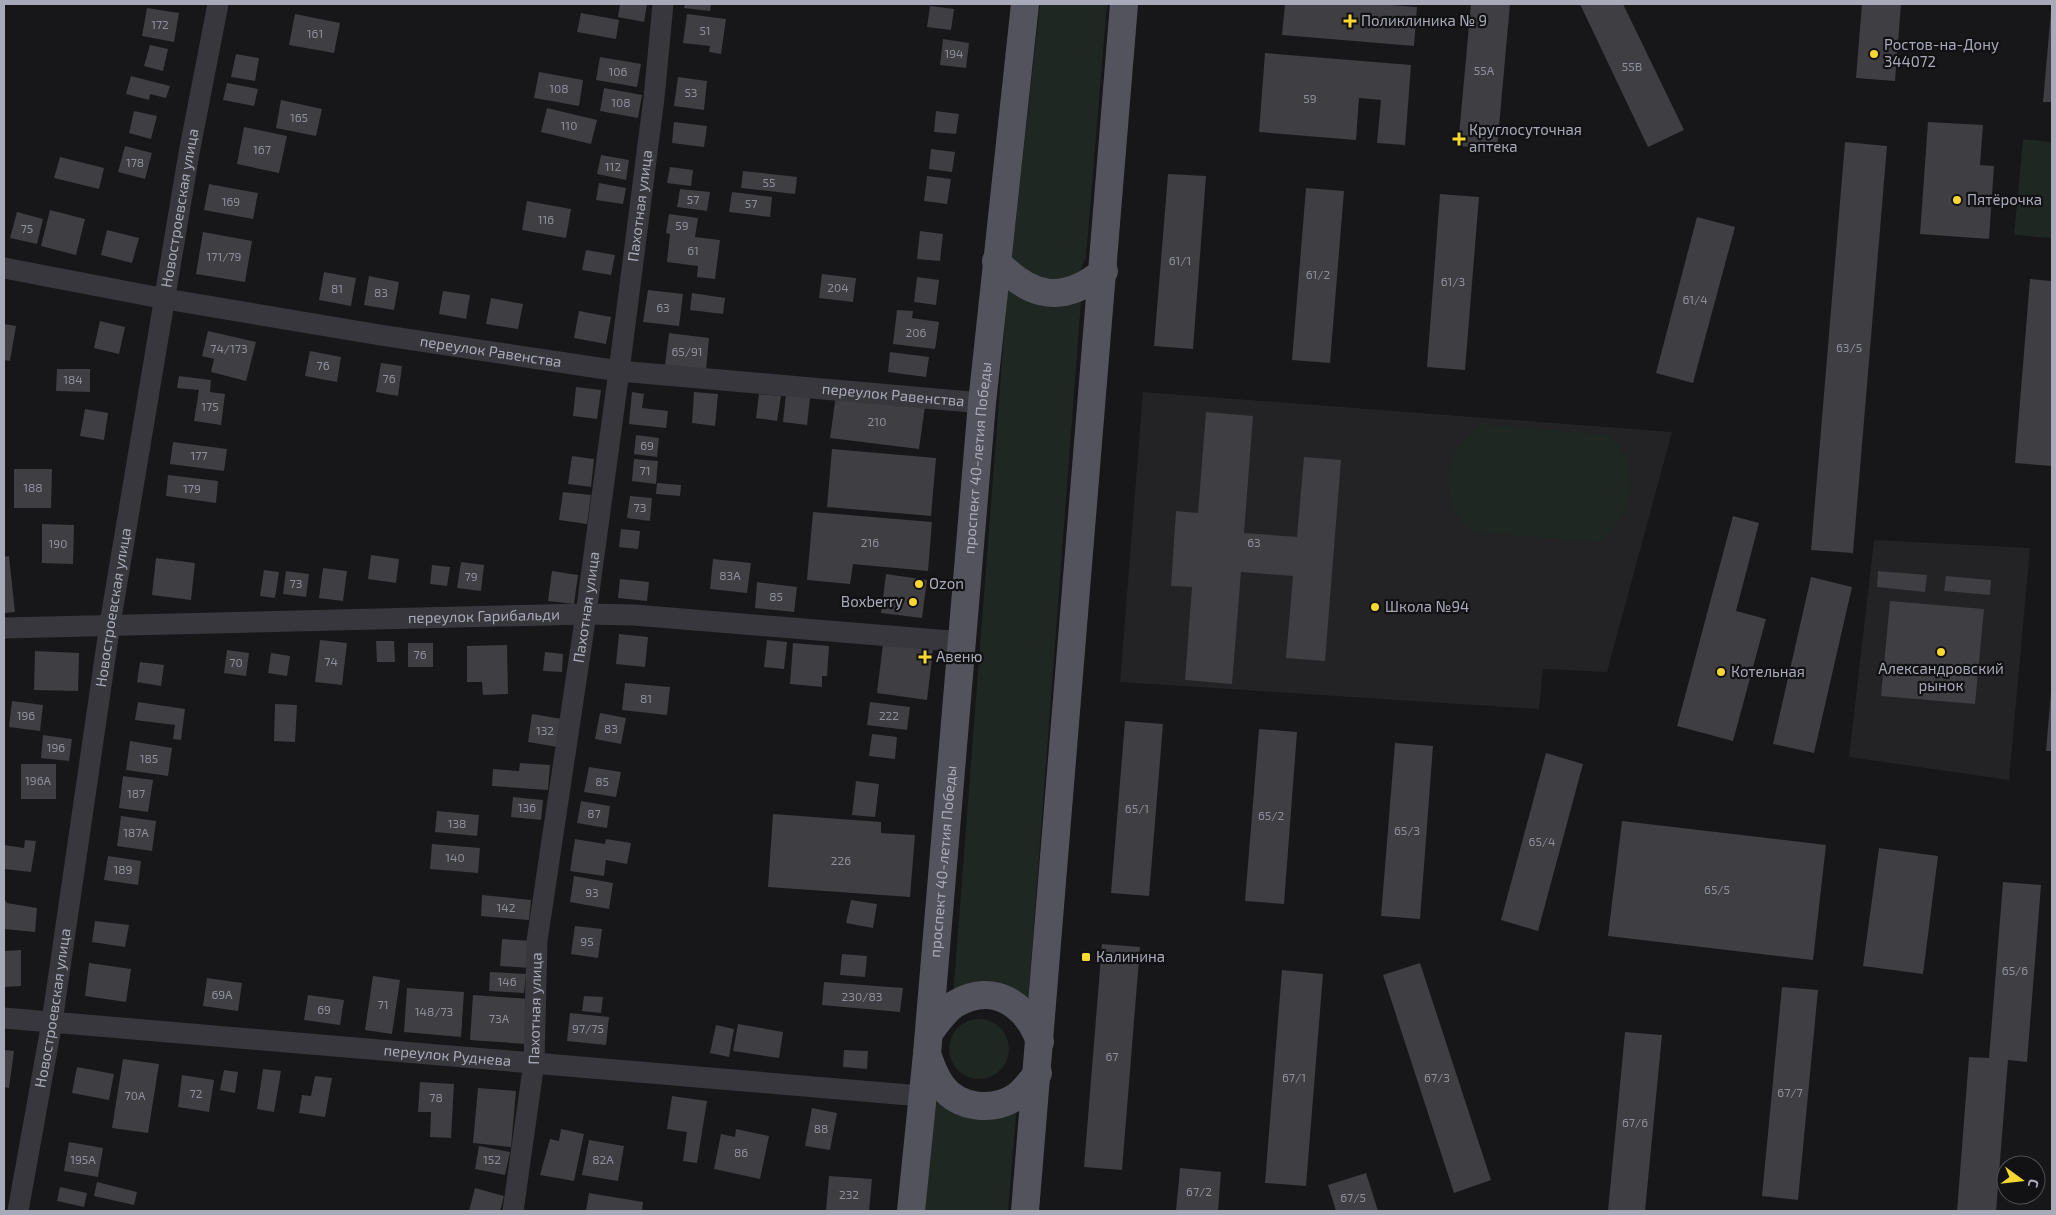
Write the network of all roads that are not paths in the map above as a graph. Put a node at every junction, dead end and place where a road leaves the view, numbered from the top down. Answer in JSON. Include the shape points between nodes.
{"nodes":[{"id":1,"x":218,"y":4,"type":"edge"},
{"id":2,"x":663,"y":4,"type":"edge"},
{"id":3,"x":1025,"y":4,"type":"edge"},
{"id":4,"x":1124,"y":4,"type":"edge"},
{"id":5,"x":996,"y":261,"type":"junction"},
{"id":6,"x":4,"y":268,"type":"edge"},
{"id":7,"x":1104,"y":271,"type":"junction"},
{"id":8,"x":166,"y":299,"type":"junction"},
{"id":9,"x":619,"y":371,"type":"junction"},
{"id":10,"x":982,"y":403,"type":"junction"},
{"id":11,"x":586,"y":614,"type":"junction"},
{"id":12,"x":110,"y":624,"type":"junction"},
{"id":13,"x":4,"y":628,"type":"edge"},
{"id":14,"x":963,"y":642,"type":"junction"},
{"id":15,"x":4,"y":1018,"type":"edge"},
{"id":16,"x":52,"y":1022,"type":"junction"},
{"id":17,"x":1040,"y":1042,"type":"junction"},
{"id":18,"x":928,"y":1044,"type":"junction"},
{"id":19,"x":534,"y":1062,"type":"junction"},
{"id":20,"x":1038,"y":1073,"type":"junction"},
{"id":21,"x":921,"y":1096,"type":"junction"},
{"id":22,"x":18,"y":1211,"type":"edge"},
{"id":23,"x":513,"y":1211,"type":"edge"},
{"id":24,"x":911,"y":1211,"type":"edge"},
{"id":25,"x":1025,"y":1211,"type":"edge"}],
"edges":[{"from":1,"to":8,"type":"street","name":"Новостроевская улица","via":[[189,153]]},
{"from":2,"to":9,"type":"street","name":"Пахотная улица"},
{"from":3,"to":5,"type":"main road","name":"проспект 40-летия Победы"},
{"from":4,"to":7,"type":"main road"},
{"from":5,"to":7,"type":"main road","via":[[1019,282],[1048,294],[1078,287]]},
{"from":5,"to":10,"type":"main road","name":"проспект 40-летия Победы"},
{"from":6,"to":8,"type":"street","name":"переулок Равенства"},
{"from":7,"to":17,"type":"main road"},
{"from":8,"to":9,"type":"street","name":"переулок Равенства"},
{"from":8,"to":12,"type":"street","name":"Новостроевская улица"},
{"from":9,"to":10,"type":"street","name":"переулок Равенства"},
{"from":9,"to":11,"type":"street","name":"Пахотная улица"},
{"from":10,"to":14,"type":"main road","name":"проспект 40-летия Победы"},
{"from":11,"to":12,"type":"street","name":"переулок Гарибальди"},
{"from":11,"to":14,"type":"street","name":"переулок Гарибальди","via":[[634,615]]},
{"from":11,"to":19,"type":"street","name":"Пахотная улица","via":[[537,941]]},
{"from":12,"to":13,"type":"street","name":"переулок Гарибальди"},
{"from":12,"to":16,"type":"street","name":"Новостроевская улица"},
{"from":14,"to":18,"type":"main road","name":"проспект 40-летия Победы"},
{"from":15,"to":16,"type":"street","name":"переулок Руднева"},
{"from":16,"to":19,"type":"street","name":"переулок Руднева"},
{"from":16,"to":22,"type":"street","name":"Новостроевская улица"},
{"from":17,"to":18,"type":"main road","via":[[1028,1016],[1020,1008],[1012,1002],[989,996],[974,997],[948,1010]]},
{"from":17,"to":20,"type":"main road"},
{"from":18,"to":20,"type":"main road","via":[[943,1087],[958,1100],[977,1106],[989,1107],[1010,1100]]},
{"from":18,"to":21,"type":"main road","name":"проспект 40-летия Победы"},
{"from":19,"to":21,"type":"street","name":"переулок Руднева"},
{"from":19,"to":23,"type":"street","name":"Пахотная улица"},
{"from":20,"to":25,"type":"main road"},
{"from":21,"to":24,"type":"main road","name":"проспект 40-летия Победы"}]}
